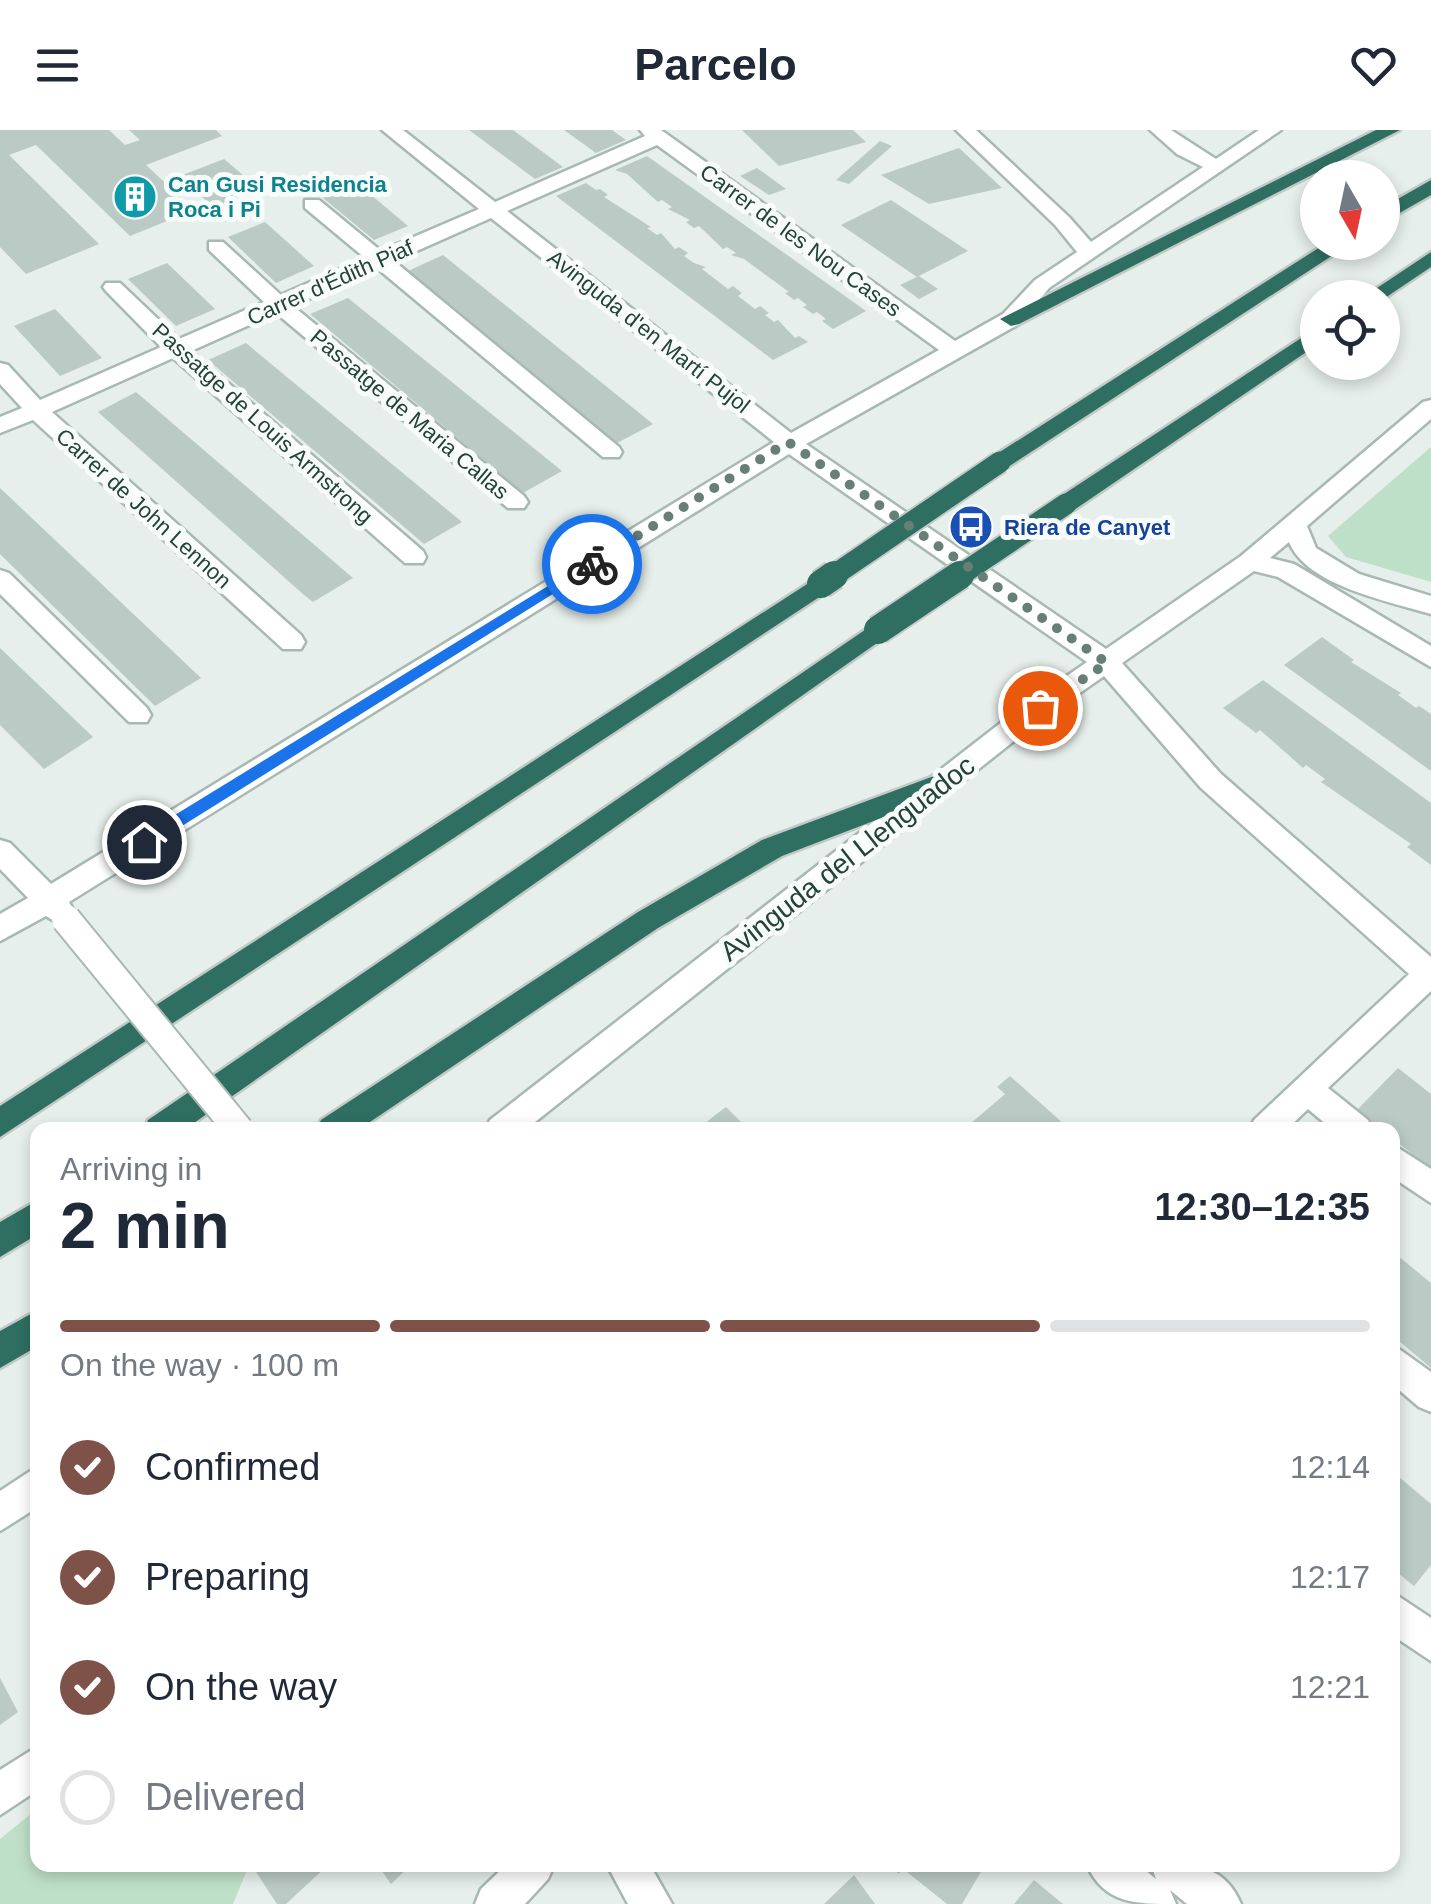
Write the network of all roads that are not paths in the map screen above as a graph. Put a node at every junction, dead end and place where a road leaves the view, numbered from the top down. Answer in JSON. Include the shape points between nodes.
{"nodes":[{"id":1,"x":391,"y":130,"type":"edge"},
{"id":2,"x":965,"y":130,"type":"edge"},
{"id":3,"x":1159,"y":130,"type":"edge"},
{"id":4,"x":1272,"y":130,"type":"edge"},
{"id":5,"x":1391,"y":130,"type":"edge"},
{"id":6,"x":654,"y":134,"type":"edge"},
{"id":7,"x":1217,"y":167,"type":"junction"},
{"id":8,"x":1431,"y":186,"type":"edge"},
{"id":9,"x":312,"y":204,"type":"dead end"},
{"id":10,"x":1400,"y":206,"type":"edge"},
{"id":11,"x":494,"y":210,"type":"junction"},
{"id":12,"x":216,"y":246,"type":"dead end"},
{"id":13,"x":1088,"y":252,"type":"junction"},
{"id":14,"x":1431,"y":258,"type":"edge"},
{"id":15,"x":379,"y":260,"type":"junction"},
{"id":16,"x":1315,"y":260,"type":"edge"},
{"id":17,"x":1399,"y":280,"type":"edge"},
{"id":18,"x":113,"y":287,"type":"dead end"},
{"id":19,"x":278,"y":304,"type":"junction"},
{"id":20,"x":1011,"y":319,"type":"junction"},
{"id":21,"x":1300,"y":346,"type":"edge"},
{"id":22,"x":176,"y":350,"type":"junction"},
{"id":23,"x":954,"y":351,"type":"junction"},
{"id":24,"x":0,"y":370,"type":"edge"},
{"id":25,"x":1431,"y":407,"type":"edge"},
{"id":26,"x":37,"y":411,"type":"junction"},
{"id":27,"x":0,"y":426,"type":"edge"},
{"id":28,"x":788,"y":442,"type":"junction"},
{"id":29,"x":611,"y":452,"type":"dead end"},
{"id":30,"x":516,"y":502,"type":"dead end"},
{"id":31,"x":1294,"y":524,"type":"junction"},
{"id":32,"x":414,"y":558,"type":"dead end"},
{"id":33,"x":1250,"y":562,"type":"junction"},
{"id":34,"x":0,"y":579,"type":"edge"},
{"id":35,"x":1431,"y":606,"type":"edge"},
{"id":36,"x":292,"y":642,"type":"dead end"},
{"id":37,"x":1431,"y":658,"type":"edge"},
{"id":38,"x":1107,"y":663,"type":"junction"},
{"id":39,"x":138,"y":716,"type":"dead end"},
{"id":40,"x":942,"y":784,"type":"junction"},
{"id":41,"x":0,"y":851,"type":"edge"},
{"id":42,"x":58,"y":909,"type":"junction"},
{"id":43,"x":0,"y":929,"type":"edge"},
{"id":44,"x":1431,"y":974,"type":"edge"},
{"id":45,"x":1306,"y":1090,"type":"junction"},
{"id":46,"x":171,"y":1122,"type":"edge"},
{"id":47,"x":232,"y":1122,"type":"edge"},
{"id":48,"x":344,"y":1122,"type":"edge"},
{"id":49,"x":511,"y":1122,"type":"edge"},
{"id":50,"x":1273,"y":1122,"type":"edge"},
{"id":51,"x":1347,"y":1122,"type":"edge"},
{"id":52,"x":0,"y":1123,"type":"edge"},
{"id":53,"x":1400,"y":1164,"type":"edge"},
{"id":54,"x":1431,"y":1188,"type":"edge"},
{"id":55,"x":30,"y":1220,"type":"edge"},
{"id":56,"x":0,"y":1241,"type":"edge"},
{"id":57,"x":30,"y":1331,"type":"edge"},
{"id":58,"x":0,"y":1351,"type":"edge"},
{"id":59,"x":1400,"y":1368,"type":"edge"},
{"id":60,"x":1431,"y":1395,"type":"edge"},
{"id":61,"x":30,"y":1490,"type":"edge"},
{"id":62,"x":0,"y":1513,"type":"edge"},
{"id":63,"x":1400,"y":1617,"type":"edge"},
{"id":64,"x":1431,"y":1642,"type":"edge"},
{"id":65,"x":30,"y":1771,"type":"edge"},
{"id":66,"x":0,"y":1795,"type":"edge"},
{"id":67,"x":527,"y":1872,"type":"edge"},
{"id":68,"x":631,"y":1872,"type":"edge"},
{"id":69,"x":1116,"y":1872,"type":"edge"},
{"id":70,"x":1180,"y":1872,"type":"edge"},
{"id":71,"x":496,"y":1904,"type":"edge"},
{"id":72,"x":651,"y":1904,"type":"edge"},
{"id":73,"x":1156,"y":1904,"type":"edge"},
{"id":74,"x":1220,"y":1904,"type":"edge"}],
"edges":[{"from":1,"to":11,"type":"street","name":"Avinguda d'en Martí Pujol"},
{"from":2,"to":13,"type":"street"},
{"from":3,"to":7,"type":"street"},
{"from":4,"to":7,"type":"street"},
{"from":5,"to":20,"type":"highway"},
{"from":6,"to":11,"type":"street","name":"Carrer d'Édith Piaf"},
{"from":6,"to":23,"type":"street","name":"Carrer de les Nou Cases"},
{"from":7,"to":13,"type":"street"},
{"from":8,"to":10,"type":"highway"},
{"from":9,"to":15,"type":"street"},
{"from":11,"to":15,"type":"street","name":"Carrer d'Édith Piaf"},
{"from":11,"to":28,"type":"street","name":"Avinguda d'en Martí Pujol"},
{"from":12,"to":19,"type":"street","name":"Passatge de Maria Callas"},
{"from":13,"to":20,"type":"street","via":[[1042,284]]},
{"from":14,"to":17,"type":"highway"},
{"from":15,"to":19,"type":"street","name":"Carrer d'Édith Piaf"},
{"from":15,"to":29,"type":"street"},
{"from":16,"to":52,"type":"highway","bridge":true},
{"from":18,"to":22,"type":"street","name":"Passatge de Louis Armstrong"},
{"from":19,"to":22,"type":"street","name":"Carrer d'Édith Piaf"},
{"from":19,"to":30,"type":"street","name":"Passatge de Maria Callas"},
{"from":20,"to":23,"type":"street"},
{"from":21,"to":46,"type":"highway","bridge":true},
{"from":22,"to":26,"type":"street","name":"Carrer d'Édith Piaf"},
{"from":22,"to":32,"type":"street","name":"Passatge de Louis Armstrong"},
{"from":23,"to":28,"type":"street"},
{"from":24,"to":26,"type":"street","name":"Carrer de John Lennon"},
{"from":25,"to":31,"type":"street","name":"Avinguda del Llenguadoc"},
{"from":26,"to":27,"type":"street","name":"Carrer d'Édith Piaf"},
{"from":26,"to":36,"type":"street","name":"Carrer de John Lennon"},
{"from":28,"to":38,"type":"street","name":"Avinguda d'en Martí Pujol"},
{"from":28,"to":42,"type":"street"},
{"from":31,"to":33,"type":"street","name":"Avinguda del Llenguadoc"},
{"from":31,"to":35,"type":"street","via":[[1306,553],[1350,580]]},
{"from":33,"to":37,"type":"street","via":[[1285,570]]},
{"from":33,"to":38,"type":"street","name":"Avinguda del Llenguadoc"},
{"from":34,"to":39,"type":"street"},
{"from":38,"to":40,"type":"street","name":"Avinguda del Llenguadoc"},
{"from":38,"to":44,"type":"street","via":[[1210,781]]},
{"from":40,"to":48,"type":"highway","via":[[772,848],[648,920]]},
{"from":40,"to":49,"type":"street","name":"Avinguda del Llenguadoc"},
{"from":41,"to":42,"type":"street"},
{"from":42,"to":43,"type":"street"},
{"from":42,"to":47,"type":"street","bridge":true},
{"from":44,"to":45,"type":"street"},
{"from":45,"to":50,"type":"street"},
{"from":45,"to":51,"type":"street"},
{"from":53,"to":54,"type":"street"},
{"from":55,"to":56,"type":"highway"},
{"from":57,"to":58,"type":"highway"},
{"from":59,"to":60,"type":"street"},
{"from":61,"to":62,"type":"street"},
{"from":63,"to":64,"type":"street"},
{"from":65,"to":66,"type":"street"},
{"from":67,"to":71,"type":"street"},
{"from":68,"to":72,"type":"street"},
{"from":69,"to":73,"type":"street"},
{"from":70,"to":74,"type":"street"}]}
